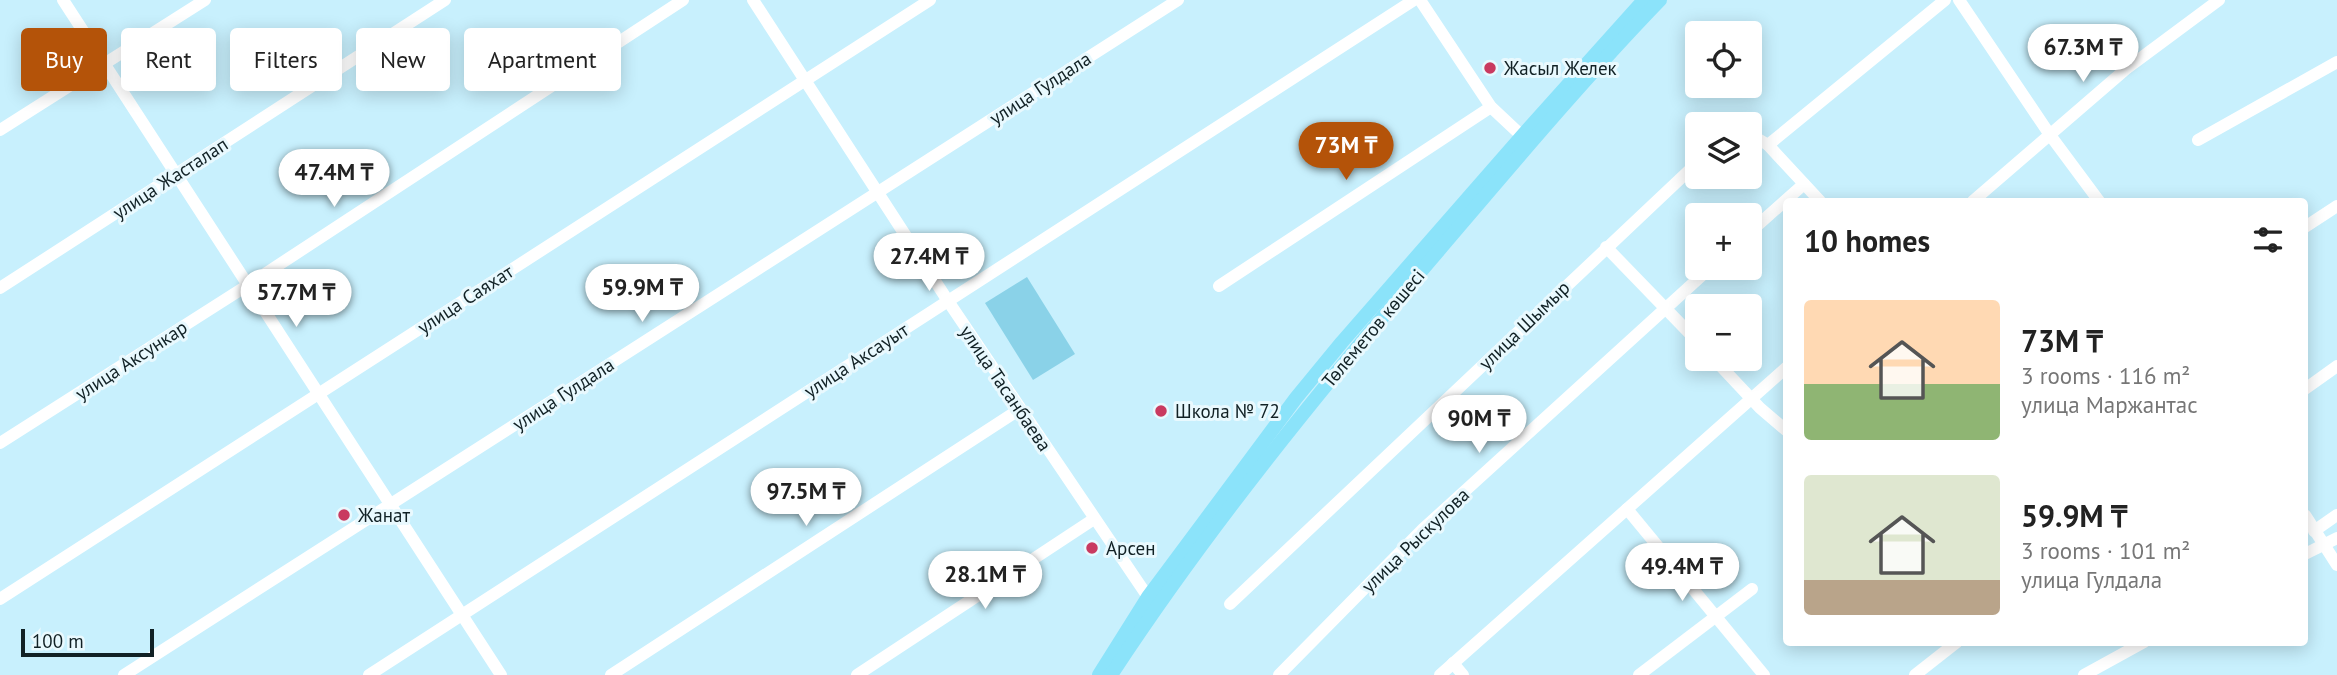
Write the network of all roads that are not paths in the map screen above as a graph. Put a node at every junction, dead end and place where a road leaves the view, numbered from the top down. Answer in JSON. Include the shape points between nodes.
{"nodes":[{"id":1,"x":63,"y":0,"type":"edge"},
{"id":2,"x":205,"y":0,"type":"edge"},
{"id":3,"x":445,"y":0,"type":"edge"},
{"id":4,"x":683,"y":0,"type":"edge"},
{"id":5,"x":753,"y":0,"type":"edge"},
{"id":6,"x":930,"y":0,"type":"edge"},
{"id":7,"x":1178,"y":0,"type":"edge"},
{"id":8,"x":1414,"y":0,"type":"edge"},
{"id":9,"x":1420,"y":0,"type":"edge"},
{"id":10,"x":1644,"y":0,"type":"edge"},
{"id":11,"x":1660,"y":0,"type":"edge"},
{"id":12,"x":1945,"y":0,"type":"edge"},
{"id":13,"x":1959,"y":0,"type":"edge"},
{"id":14,"x":2219,"y":0,"type":"edge"},
{"id":15,"x":80,"y":28,"type":"edge"},
{"id":16,"x":107,"y":61,"type":"edge"},
{"id":17,"x":2337,"y":62,"type":"edge"},
{"id":18,"x":107,"y":70,"type":"edge"},
{"id":19,"x":805,"y":79,"type":"junction"},
{"id":20,"x":61,"y":91,"type":"edge"},
{"id":21,"x":1490,"y":107,"type":"junction"},
{"id":22,"x":0,"y":130,"type":"edge"},
{"id":23,"x":2050,"y":135,"type":"junction"},
{"id":24,"x":1522,"y":136,"type":"junction"},
{"id":25,"x":2198,"y":140,"type":"dead end"},
{"id":26,"x":1762,"y":141,"type":"edge"},
{"id":27,"x":1768,"y":145,"type":"junction"},
{"id":28,"x":176,"y":174,"type":"junction"},
{"id":29,"x":1685,"y":174,"type":"edge"},
{"id":30,"x":1804,"y":184,"type":"junction"},
{"id":31,"x":878,"y":192,"type":"junction"},
{"id":32,"x":1788,"y":198,"type":"edge"},
{"id":33,"x":1818,"y":198,"type":"edge"},
{"id":34,"x":1976,"y":198,"type":"edge"},
{"id":35,"x":2097,"y":198,"type":"edge"},
{"id":36,"x":1783,"y":203,"type":"edge"},
{"id":37,"x":2337,"y":206,"type":"edge"},
{"id":38,"x":1762,"y":221,"type":"edge"},
{"id":39,"x":2308,"y":225,"type":"edge"},
{"id":40,"x":1606,"y":247,"type":"junction"},
{"id":41,"x":1697,"y":280,"type":"edge"},
{"id":42,"x":248,"y":285,"type":"junction"},
{"id":43,"x":1219,"y":286,"type":"dead end"},
{"id":44,"x":0,"y":288,"type":"edge"},
{"id":45,"x":948,"y":301,"type":"junction"},
{"id":46,"x":1665,"y":309,"type":"junction"},
{"id":47,"x":1685,"y":329,"type":"edge"},
{"id":48,"x":2337,"y":366,"type":"edge"},
{"id":49,"x":1726,"y":371,"type":"edge"},
{"id":50,"x":1783,"y":371,"type":"edge"},
{"id":51,"x":2308,"y":386,"type":"edge"},
{"id":52,"x":317,"y":394,"type":"junction"},
{"id":53,"x":1752,"y":398,"type":"junction"},
{"id":54,"x":1020,"y":409,"type":"junction"},
{"id":55,"x":1783,"y":427,"type":"edge"},
{"id":56,"x":0,"y":443,"type":"edge"},
{"id":57,"x":390,"y":506,"type":"junction"},
{"id":58,"x":1627,"y":509,"type":"junction"},
{"id":59,"x":2337,"y":516,"type":"edge"},
{"id":60,"x":1094,"y":519,"type":"junction"},
{"id":61,"x":2308,"y":520,"type":"edge"},
{"id":62,"x":2315,"y":531,"type":"junction"},
{"id":63,"x":2337,"y":538,"type":"edge"},
{"id":64,"x":2323,"y":544,"type":"junction"},
{"id":65,"x":2308,"y":552,"type":"edge"},
{"id":66,"x":2337,"y":565,"type":"edge"},
{"id":67,"x":1752,"y":589,"type":"dead end"},
{"id":68,"x":1148,"y":597,"type":"junction"},
{"id":69,"x":0,"y":599,"type":"edge"},
{"id":70,"x":1230,"y":604,"type":"dead end"},
{"id":71,"x":462,"y":616,"type":"junction"},
{"id":72,"x":1715,"y":616,"type":"junction"},
{"id":73,"x":1952,"y":646,"type":"edge"},
{"id":74,"x":2137,"y":646,"type":"edge"},
{"id":75,"x":1453,"y":663,"type":"junction"},
{"id":76,"x":124,"y":675,"type":"edge"},
{"id":77,"x":369,"y":675,"type":"edge"},
{"id":78,"x":501,"y":675,"type":"edge"},
{"id":79,"x":611,"y":675,"type":"edge"},
{"id":80,"x":857,"y":675,"type":"edge"},
{"id":81,"x":1098,"y":675,"type":"edge"},
{"id":82,"x":1111,"y":675,"type":"edge"},
{"id":83,"x":1279,"y":675,"type":"edge"},
{"id":84,"x":1440,"y":675,"type":"edge"},
{"id":85,"x":1463,"y":675,"type":"edge"},
{"id":86,"x":1639,"y":675,"type":"edge"},
{"id":87,"x":1764,"y":675,"type":"edge"},
{"id":88,"x":1915,"y":675,"type":"edge"},
{"id":89,"x":2084,"y":675,"type":"edge"}],
"edges":[{"from":1,"to":15,"type":"street"},
{"from":2,"to":16,"type":"street"},
{"from":3,"to":28,"type":"street","name":"улица Жасталап"},
{"from":4,"to":42,"type":"street","name":"улица Аксункар"},
{"from":5,"to":19,"type":"street","name":"улица Тасанбаева"},
{"from":6,"to":19,"type":"street","name":"улица Саяхат"},
{"from":7,"to":31,"type":"street","name":"улица Гулдала"},
{"from":8,"to":45,"type":"street","name":"улица Аксауыт"},
{"from":9,"to":21,"type":"street"},
{"from":10,"to":24,"type":"main road","name":"Төлеметов көшесі"},
{"from":11,"to":82,"type":"main road","name":"Төлеметов көшесі","via":[[1522,152],[1307,407],[1155,607]]},
{"from":12,"to":27,"type":"street"},
{"from":13,"to":23,"type":"street"},
{"from":14,"to":23,"type":"street","via":[[2126,69]]},
{"from":17,"to":25,"type":"street"},
{"from":18,"to":28,"type":"street"},
{"from":19,"to":31,"type":"street","name":"улица Тасанбаева"},
{"from":19,"to":52,"type":"street","name":"улица Саяхат"},
{"from":20,"to":22,"type":"street"},
{"from":21,"to":24,"type":"street"},
{"from":21,"to":43,"type":"street"},
{"from":23,"to":34,"type":"street"},
{"from":23,"to":35,"type":"street"},
{"from":24,"to":68,"type":"main road","name":"Төлеметов көшесі","via":[[1296,398]]},
{"from":26,"to":27,"type":"street"},
{"from":27,"to":30,"type":"street"},
{"from":28,"to":42,"type":"street"},
{"from":28,"to":44,"type":"street","name":"улица Жасталап"},
{"from":29,"to":40,"type":"street","name":"улица Шымыр"},
{"from":30,"to":32,"type":"street"},
{"from":30,"to":33,"type":"street"},
{"from":31,"to":45,"type":"street","name":"улица Тасанбаева"},
{"from":31,"to":57,"type":"street","name":"улица Гулдала"},
{"from":36,"to":38,"type":"street"},
{"from":37,"to":39,"type":"street"},
{"from":40,"to":46,"type":"street"},
{"from":40,"to":70,"type":"street","name":"улица Шымыр"},
{"from":41,"to":46,"type":"street","name":"улица Рыскулова"},
{"from":42,"to":52,"type":"street"},
{"from":42,"to":56,"type":"street","name":"улица Аксункар"},
{"from":45,"to":54,"type":"street","name":"улица Тасанбаева"},
{"from":45,"to":71,"type":"street","name":"улица Аксауыт"},
{"from":46,"to":47,"type":"street"},
{"from":46,"to":83,"type":"street","name":"улица Рыскулова","via":[[1423,529]]},
{"from":48,"to":51,"type":"street"},
{"from":49,"to":53,"type":"street"},
{"from":50,"to":53,"type":"street"},
{"from":52,"to":57,"type":"street"},
{"from":52,"to":69,"type":"street","name":"улица Саяхат"},
{"from":53,"to":55,"type":"street"},
{"from":53,"to":58,"type":"street"},
{"from":54,"to":60,"type":"street","name":"улица Тасанбаева"},
{"from":54,"to":79,"type":"street"},
{"from":57,"to":71,"type":"street"},
{"from":57,"to":76,"type":"street","name":"улица Гулдала"},
{"from":58,"to":72,"type":"street"},
{"from":58,"to":75,"type":"street"},
{"from":59,"to":62,"type":"street"},
{"from":60,"to":68,"type":"street","name":"улица Тасанбаева"},
{"from":60,"to":80,"type":"street"},
{"from":61,"to":62,"type":"street"},
{"from":62,"to":64,"type":"street"},
{"from":63,"to":64,"type":"street"},
{"from":64,"to":65,"type":"street"},
{"from":64,"to":66,"type":"street"},
{"from":67,"to":72,"type":"street"},
{"from":68,"to":81,"type":"main road","name":"Төлеметов көшесі"},
{"from":71,"to":77,"type":"street","name":"улица Аксауыт"},
{"from":71,"to":78,"type":"street"},
{"from":72,"to":86,"type":"street"},
{"from":72,"to":87,"type":"street"},
{"from":73,"to":88,"type":"street"},
{"from":74,"to":89,"type":"street"},
{"from":75,"to":84,"type":"street"},
{"from":75,"to":85,"type":"street"}]}
